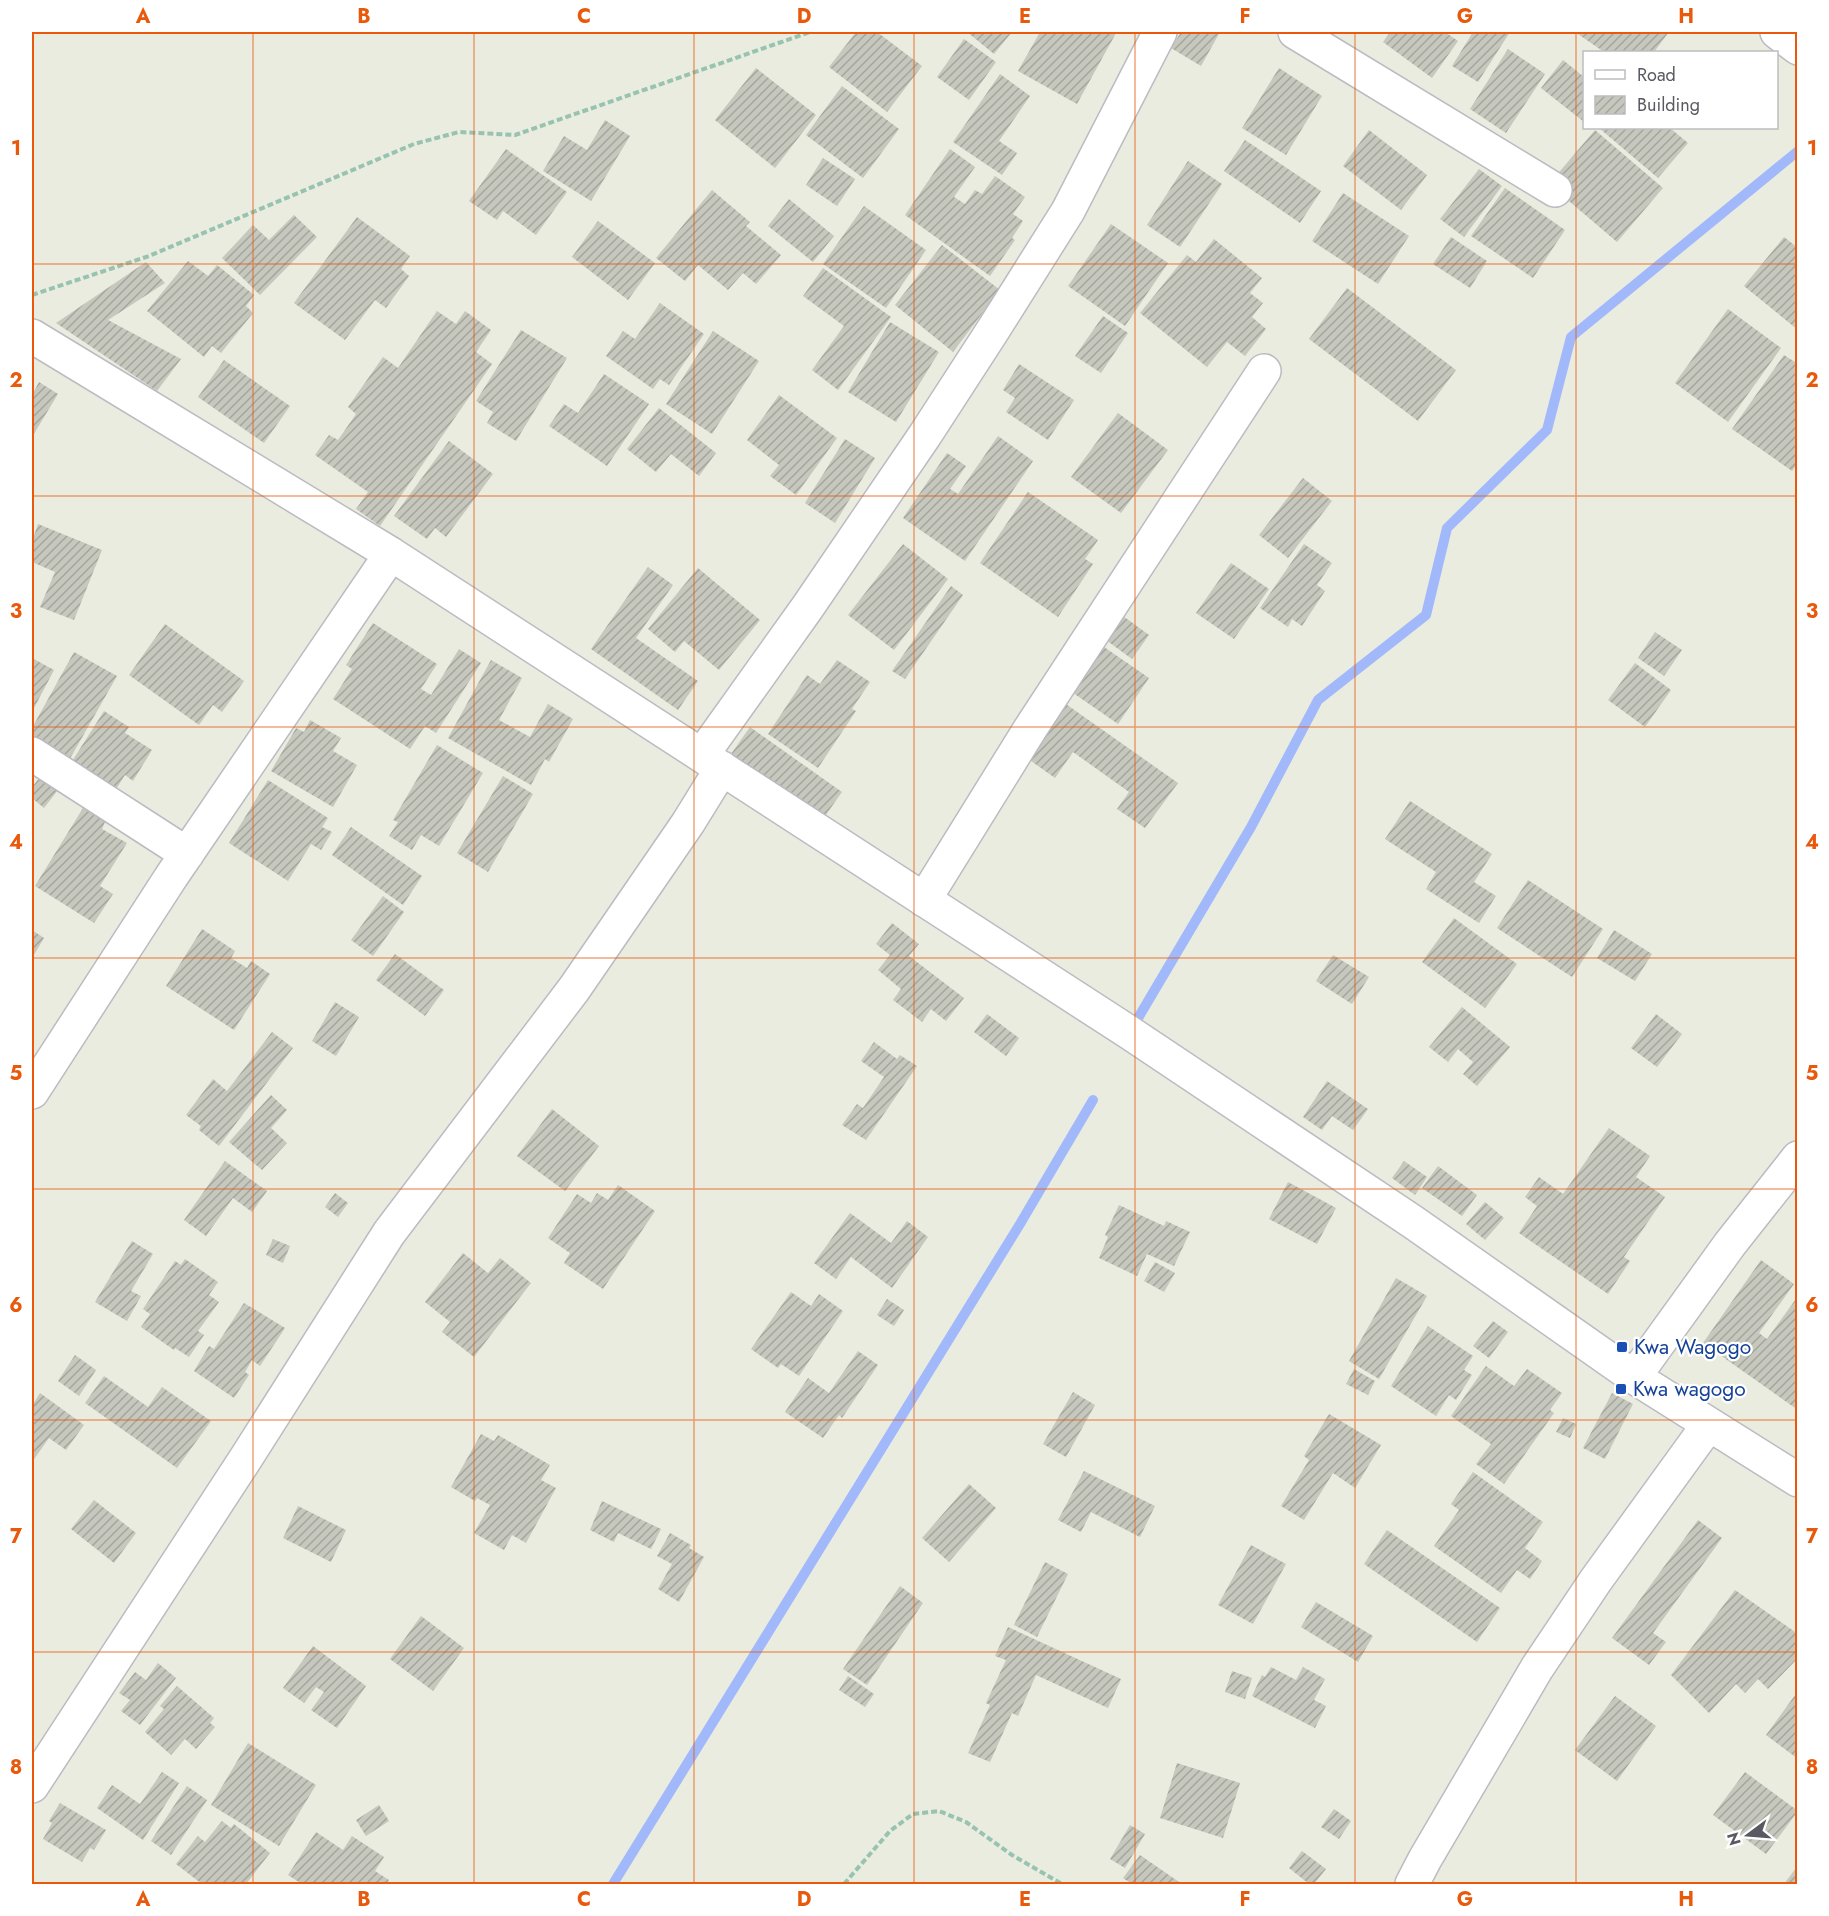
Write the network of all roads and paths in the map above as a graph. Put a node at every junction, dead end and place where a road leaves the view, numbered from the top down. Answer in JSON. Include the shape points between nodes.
{"nodes":[{"id":1,"x":810,"y":32,"type":"edge"},
{"id":2,"x":1160,"y":32,"type":"edge"},
{"id":3,"x":1295,"y":32,"type":"edge"},
{"id":4,"x":1777,"y":32,"type":"edge"},
{"id":5,"x":1797,"y":48,"type":"edge"},
{"id":6,"x":1555,"y":190,"type":"dead end"},
{"id":7,"x":32,"y":294,"type":"edge"},
{"id":8,"x":32,"y":336,"type":"edge"},
{"id":9,"x":1264,"y":370,"type":"dead end"},
{"id":10,"x":392,"y":554,"type":"junction"},
{"id":11,"x":32,"y":754,"type":"edge"},
{"id":12,"x":712,"y":762,"type":"junction"},
{"id":13,"x":187,"y":854,"type":"junction"},
{"id":14,"x":924,"y":900,"type":"junction"},
{"id":15,"x":32,"y":1092,"type":"edge"},
{"id":16,"x":1797,"y":1158,"type":"edge"},
{"id":17,"x":1634,"y":1377,"type":"junction"},
{"id":18,"x":1709,"y":1424,"type":"junction"},
{"id":19,"x":1797,"y":1480,"type":"edge"},
{"id":20,"x":32,"y":1786,"type":"edge"},
{"id":21,"x":844,"y":1884,"type":"edge"},
{"id":22,"x":1062,"y":1884,"type":"edge"},
{"id":23,"x":1412,"y":1884,"type":"edge"}],
"edges":[{"from":1,"to":7,"type":"path","via":[[515,135],[459,132],[414,144],[149,256]]},
{"from":2,"to":12,"type":"street","via":[[1068,211],[919,445],[807,608]]},
{"from":3,"to":6,"type":"street"},
{"from":4,"to":5,"type":"street"},
{"from":8,"to":10,"type":"street"},
{"from":9,"to":14,"type":"street","via":[[1030,729]]},
{"from":10,"to":12,"type":"street"},
{"from":10,"to":13,"type":"street"},
{"from":11,"to":13,"type":"street"},
{"from":12,"to":14,"type":"street"},
{"from":12,"to":20,"type":"street","via":[[688,823],[574,989],[388,1233]]},
{"from":13,"to":15,"type":"street"},
{"from":14,"to":17,"type":"street","via":[[1413,1222]]},
{"from":16,"to":17,"type":"street"},
{"from":17,"to":18,"type":"street"},
{"from":18,"to":19,"type":"street"},
{"from":18,"to":23,"type":"street","via":[[1537,1668]]},
{"from":21,"to":22,"type":"path","via":[[890,1831],[913,1814],[939,1811],[966,1822]]}]}
